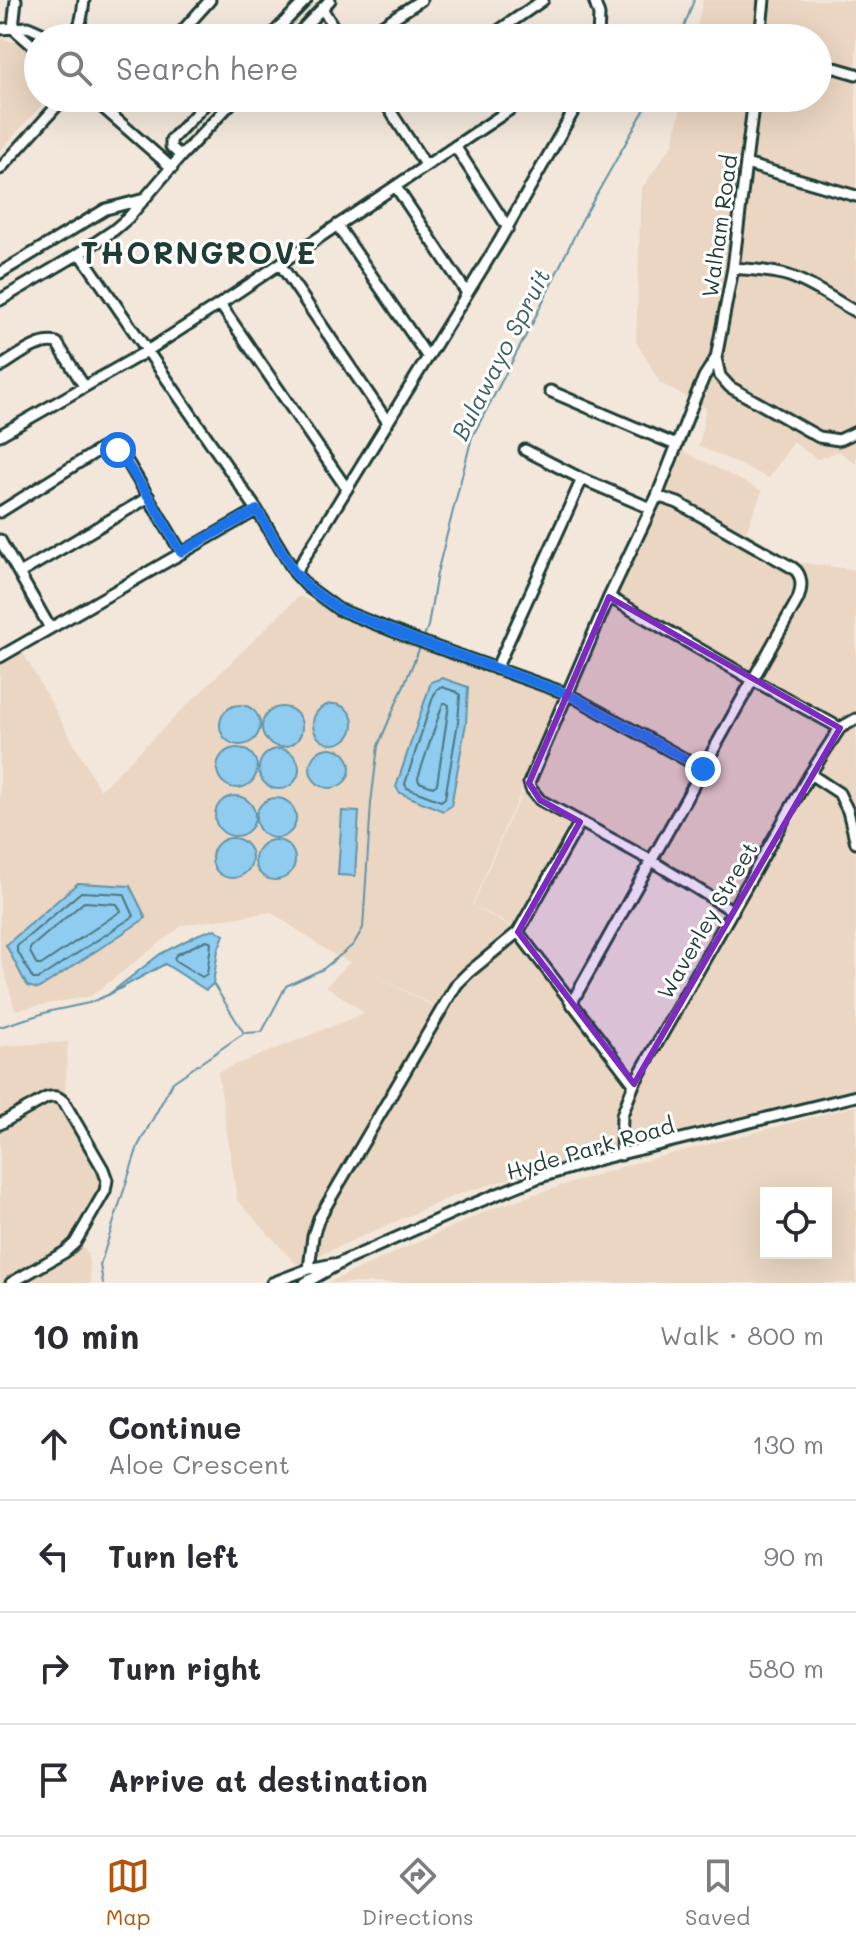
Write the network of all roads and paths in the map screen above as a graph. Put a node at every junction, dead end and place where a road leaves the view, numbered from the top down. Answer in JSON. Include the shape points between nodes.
{"nodes":[{"id":1,"x":16,"y":0,"type":"edge"},
{"id":2,"x":84,"y":0,"type":"edge"},
{"id":3,"x":210,"y":0,"type":"edge"},
{"id":4,"x":306,"y":0,"type":"edge"},
{"id":5,"x":330,"y":0,"type":"edge"},
{"id":6,"x":421,"y":0,"type":"edge"},
{"id":7,"x":543,"y":0,"type":"edge"},
{"id":8,"x":594,"y":0,"type":"edge"},
{"id":9,"x":764,"y":0,"type":"edge"},
{"id":10,"x":322,"y":8,"type":"junction"},
{"id":11,"x":80,"y":24,"type":"edge"},
{"id":12,"x":189,"y":24,"type":"edge"},
{"id":13,"x":283,"y":24,"type":"edge"},
{"id":14,"x":307,"y":24,"type":"edge"},
{"id":15,"x":332,"y":24,"type":"edge"},
{"id":16,"x":384,"y":24,"type":"edge"},
{"id":17,"x":508,"y":24,"type":"edge"},
{"id":18,"x":599,"y":24,"type":"edge"},
{"id":19,"x":761,"y":24,"type":"edge"},
{"id":20,"x":24,"y":27,"type":"edge"},
{"id":21,"x":13,"y":28,"type":"junction"},
{"id":22,"x":0,"y":29,"type":"edge"},
{"id":23,"x":24,"y":38,"type":"edge"},
{"id":24,"x":832,"y":67,"type":"edge"},
{"id":25,"x":856,"y":74,"type":"edge"},
{"id":26,"x":51,"y":112,"type":"edge"},
{"id":27,"x":198,"y":112,"type":"edge"},
{"id":28,"x":223,"y":112,"type":"edge"},
{"id":29,"x":391,"y":112,"type":"edge"},
{"id":30,"x":506,"y":112,"type":"edge"},
{"id":31,"x":573,"y":112,"type":"edge"},
{"id":32,"x":752,"y":112,"type":"edge"},
{"id":33,"x":109,"y":113,"type":"edge"},
{"id":34,"x":455,"y":146,"type":"junction"},
{"id":35,"x":181,"y":156,"type":"junction"},
{"id":36,"x":746,"y":164,"type":"junction"},
{"id":37,"x":426,"y":166,"type":"junction"},
{"id":38,"x":172,"y":168,"type":"junction"},
{"id":39,"x":0,"y":169,"type":"edge"},
{"id":40,"x":396,"y":187,"type":"junction"},
{"id":41,"x":856,"y":196,"type":"edge"},
{"id":42,"x":144,"y":199,"type":"junction"},
{"id":43,"x":337,"y":225,"type":"junction"},
{"id":44,"x":508,"y":228,"type":"junction"},
{"id":45,"x":80,"y":253,"type":"junction"},
{"id":46,"x":280,"y":264,"type":"junction"},
{"id":47,"x":733,"y":268,"type":"junction"},
{"id":48,"x":0,"y":273,"type":"edge"},
{"id":49,"x":467,"y":293,"type":"junction"},
{"id":50,"x":0,"y":300,"type":"edge"},
{"id":51,"x":220,"y":304,"type":"junction"},
{"id":52,"x":856,"y":312,"type":"edge"},
{"id":53,"x":147,"y":351,"type":"junction"},
{"id":54,"x":427,"y":356,"type":"junction"},
{"id":55,"x":716,"y":358,"type":"junction"},
{"id":56,"x":0,"y":367,"type":"edge"},
{"id":57,"x":84,"y":386,"type":"junction"},
{"id":58,"x":550,"y":391,"type":"dead end"},
{"id":59,"x":387,"y":421,"type":"junction"},
{"id":60,"x":856,"y":432,"type":"edge"},
{"id":61,"x":0,"y":435,"type":"edge"},
{"id":62,"x":676,"y":445,"type":"junction"},
{"id":63,"x":525,"y":450,"type":"dead end"},
{"id":64,"x":582,"y":479,"type":"junction"},
{"id":65,"x":347,"y":489,"type":"junction"},
{"id":66,"x":657,"y":496,"type":"junction"},
{"id":67,"x":149,"y":497,"type":"junction"},
{"id":68,"x":650,"y":508,"type":"junction"},
{"id":69,"x":257,"y":510,"type":"junction"},
{"id":70,"x":0,"y":512,"type":"edge"},
{"id":71,"x":0,"y":540,"type":"edge"},
{"id":72,"x":181,"y":552,"type":"junction"},
{"id":73,"x":20,"y":573,"type":"junction"},
{"id":74,"x":295,"y":573,"type":"junction"},
{"id":75,"x":609,"y":597,"type":"junction"},
{"id":76,"x":50,"y":628,"type":"junction"},
{"id":77,"x":0,"y":657,"type":"edge"},
{"id":78,"x":496,"y":669,"type":"junction"},
{"id":79,"x":753,"y":680,"type":"junction"},
{"id":80,"x":568,"y":694,"type":"junction"},
{"id":81,"x":856,"y":719,"type":"edge"},
{"id":82,"x":840,"y":728,"type":"junction"},
{"id":83,"x":703,"y":769,"type":"junction"},
{"id":84,"x":810,"y":774,"type":"junction"},
{"id":85,"x":580,"y":822,"type":"junction"},
{"id":86,"x":856,"y":843,"type":"edge"},
{"id":87,"x":652,"y":861,"type":"junction"},
{"id":88,"x":733,"y":911,"type":"junction"},
{"id":89,"x":518,"y":932,"type":"junction"},
{"id":90,"x":571,"y":1004,"type":"junction"},
{"id":91,"x":634,"y":1084,"type":"junction"},
{"id":92,"x":856,"y":1096,"type":"edge"},
{"id":93,"x":0,"y":1124,"type":"edge"},
{"id":94,"x":621,"y":1155,"type":"junction"},
{"id":95,"x":344,"y":1261,"type":"junction"},
{"id":96,"x":309,"y":1269,"type":"junction"},
{"id":97,"x":11,"y":1283,"type":"edge"},
{"id":98,"x":272,"y":1283,"type":"edge"},
{"id":99,"x":305,"y":1283,"type":"edge"}],
"edges":[{"from":1,"to":21,"type":"street"},
{"from":2,"to":11,"type":"street"},
{"from":3,"to":12,"type":"street"},
{"from":4,"to":13,"type":"street"},
{"from":5,"to":10,"type":"street"},
{"from":6,"to":16,"type":"street"},
{"from":7,"to":17,"type":"street"},
{"from":8,"to":18,"type":"street"},
{"from":9,"to":19,"type":"street"},
{"from":10,"to":14,"type":"street"},
{"from":10,"to":15,"type":"street"},
{"from":20,"to":21,"type":"street"},
{"from":21,"to":22,"type":"street"},
{"from":21,"to":23,"type":"street"},
{"from":24,"to":25,"type":"street"},
{"from":26,"to":39,"type":"street"},
{"from":27,"to":35,"type":"street","via":[[171,140]]},
{"from":28,"to":35,"type":"street"},
{"from":29,"to":37,"type":"street"},
{"from":30,"to":34,"type":"street"},
{"from":31,"to":44,"type":"street"},
{"from":32,"to":36,"type":"street","name":"Walham Road"},
{"from":33,"to":38,"type":"street"},
{"from":34,"to":37,"type":"street"},
{"from":34,"to":44,"type":"street"},
{"from":35,"to":38,"type":"street"},
{"from":36,"to":41,"type":"street"},
{"from":36,"to":47,"type":"street","name":"Walham Road"},
{"from":37,"to":40,"type":"street"},
{"from":38,"to":42,"type":"street"},
{"from":40,"to":43,"type":"street"},
{"from":40,"to":49,"type":"street"},
{"from":42,"to":45,"type":"street","via":[[114,230]]},
{"from":42,"to":48,"type":"street","via":[[106,209]]},
{"from":43,"to":46,"type":"street"},
{"from":43,"to":54,"type":"street"},
{"from":44,"to":49,"type":"street"},
{"from":45,"to":50,"type":"street"},
{"from":45,"to":53,"type":"street"},
{"from":46,"to":51,"type":"street"},
{"from":46,"to":59,"type":"street"},
{"from":47,"to":52,"type":"street","via":[[789,276]]},
{"from":47,"to":55,"type":"street","name":"Walham Road"},
{"from":49,"to":54,"type":"street"},
{"from":51,"to":53,"type":"street"},
{"from":51,"to":65,"type":"street"},
{"from":53,"to":57,"type":"street"},
{"from":53,"to":69,"type":"street"},
{"from":54,"to":59,"type":"street"},
{"from":55,"to":60,"type":"street","via":[[720,376],[730,387],[819,437],[839,440]]},
{"from":55,"to":62,"type":"street","name":"Walham Road"},
{"from":56,"to":57,"type":"street","via":[[39,344],[53,342]]},
{"from":57,"to":61,"type":"street"},
{"from":58,"to":62,"type":"street"},
{"from":59,"to":65,"type":"street"},
{"from":62,"to":66,"type":"street","name":"Walham Road"},
{"from":63,"to":64,"type":"street"},
{"from":64,"to":68,"type":"street"},
{"from":64,"to":78,"type":"street"},
{"from":65,"to":74,"type":"street"},
{"from":66,"to":68,"type":"street","name":"Walham Road"},
{"from":66,"to":79,"type":"street","via":[[741,538],[799,575],[798,599]]},
{"from":67,"to":70,"type":"street","via":[[121,451],[104,447]]},
{"from":67,"to":72,"type":"street"},
{"from":67,"to":73,"type":"street"},
{"from":68,"to":75,"type":"street","name":"Walham Road"},
{"from":69,"to":72,"type":"street"},
{"from":69,"to":74,"type":"street"},
{"from":71,"to":73,"type":"street"},
{"from":72,"to":76,"type":"street"},
{"from":73,"to":76,"type":"street"},
{"from":74,"to":78,"type":"street","via":[[338,609]]},
{"from":75,"to":79,"type":"street"},
{"from":75,"to":80,"type":"street","name":"Walham Road"},
{"from":76,"to":77,"type":"street"},
{"from":78,"to":80,"type":"street"},
{"from":79,"to":82,"type":"street"},
{"from":79,"to":83,"type":"street"},
{"from":80,"to":83,"type":"street"},
{"from":80,"to":85,"type":"street","name":"Walham Road","via":[[529,783],[540,800]]},
{"from":81,"to":82,"type":"street","name":"Waverley Street"},
{"from":82,"to":84,"type":"street","name":"Waverley Street"},
{"from":83,"to":87,"type":"street"},
{"from":84,"to":86,"type":"street","via":[[839,793]]},
{"from":84,"to":88,"type":"street","name":"Waverley Street"},
{"from":85,"to":87,"type":"street"},
{"from":85,"to":89,"type":"street"},
{"from":87,"to":88,"type":"street"},
{"from":87,"to":90,"type":"street"},
{"from":88,"to":91,"type":"street","name":"Waverley Street"},
{"from":89,"to":90,"type":"street"},
{"from":89,"to":96,"type":"street","via":[[463,977],[446,1002],[319,1218]]},
{"from":90,"to":91,"type":"street"},
{"from":91,"to":94,"type":"street","name":"Waverley Street","via":[[622,1115]]},
{"from":92,"to":94,"type":"street","name":"Hyde Park Road"},
{"from":93,"to":97,"type":"street","via":[[46,1098],[59,1097],[107,1180],[75,1243]]},
{"from":94,"to":95,"type":"street","name":"Hyde Park Road","via":[[537,1178]]},
{"from":95,"to":96,"type":"street","name":"Hyde Park Road"},
{"from":95,"to":99,"type":"street","name":"Hyde Park Road"},
{"from":96,"to":98,"type":"street","name":"Hyde Park Road"}]}
